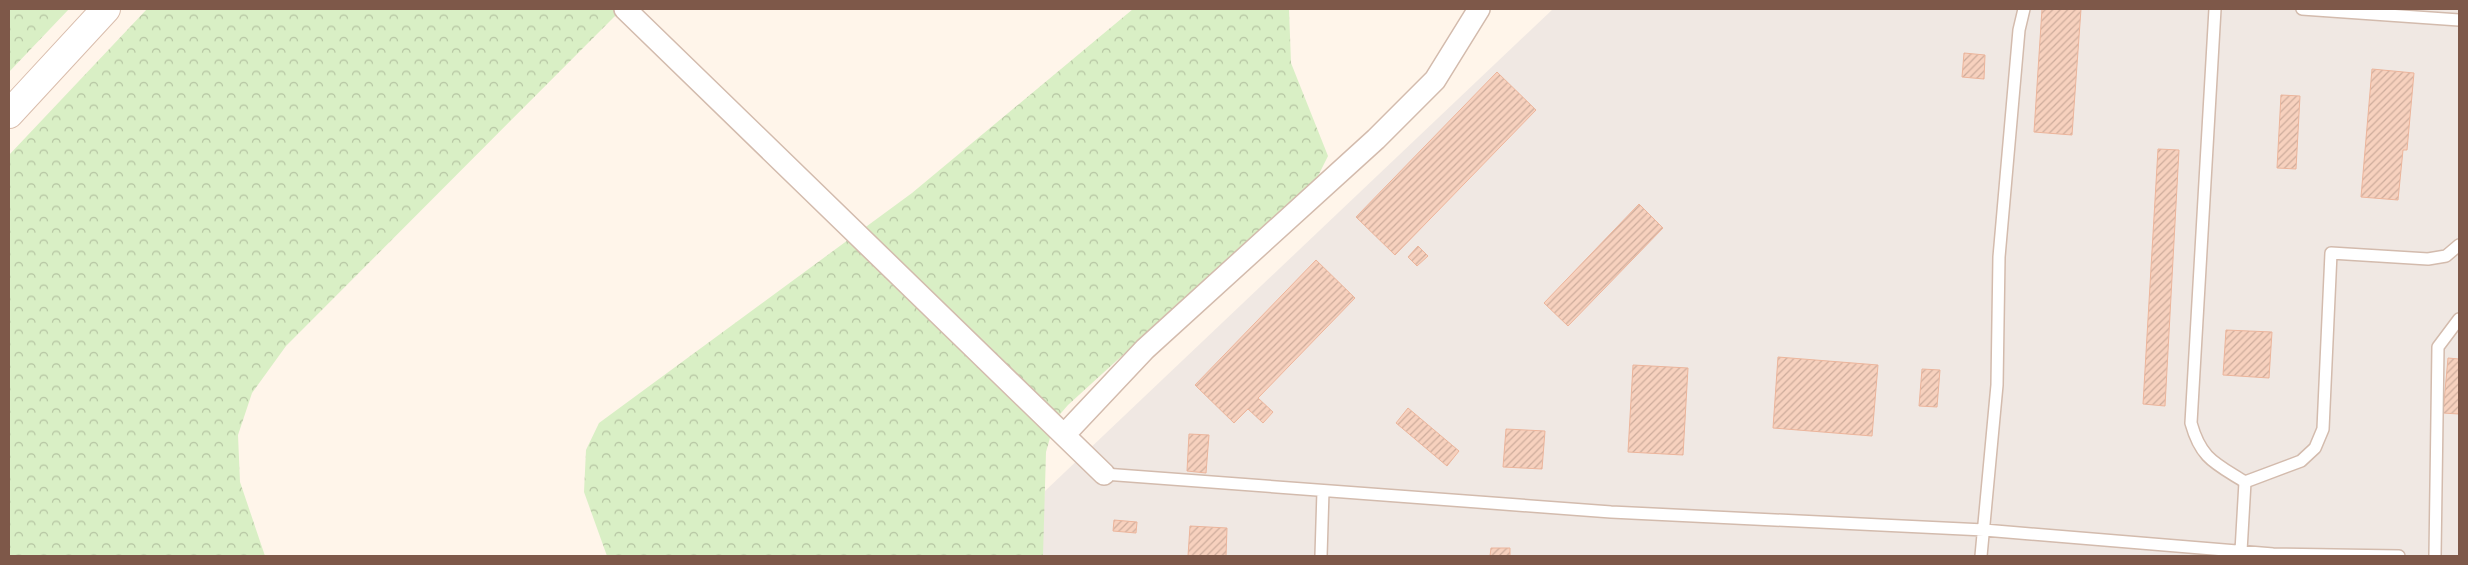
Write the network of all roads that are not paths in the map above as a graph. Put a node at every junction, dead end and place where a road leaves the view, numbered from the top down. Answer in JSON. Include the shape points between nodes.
{"nodes":[{"id":1,"x":106,"y":9,"type":"edge"},
{"id":2,"x":626,"y":9,"type":"edge"},
{"id":3,"x":1480,"y":9,"type":"edge"},
{"id":4,"x":2024,"y":9,"type":"edge"},
{"id":5,"x":2215,"y":9,"type":"edge"},
{"id":6,"x":2302,"y":9,"type":"edge"},
{"id":7,"x":2459,"y":20,"type":"edge"},
{"id":8,"x":9,"y":114,"type":"edge"},
{"id":9,"x":2459,"y":245,"type":"edge"},
{"id":10,"x":2459,"y":320,"type":"edge"},
{"id":11,"x":1064,"y":435,"type":"junction"},
{"id":12,"x":1104,"y":474,"type":"joint"},
{"id":13,"x":2245,"y":482,"type":"junction"},
{"id":14,"x":1323,"y":490,"type":"junction"},
{"id":15,"x":1984,"y":530,"type":"junction"},
{"id":16,"x":2241,"y":551,"type":"junction"},
{"id":17,"x":1321,"y":556,"type":"edge"},
{"id":18,"x":1981,"y":556,"type":"edge"},
{"id":19,"x":2399,"y":556,"type":"edge"},
{"id":20,"x":2435,"y":556,"type":"edge"}],
"edges":[{"from":1,"to":8,"type":"main road"},
{"from":2,"to":11,"type":"street"},
{"from":3,"to":11,"type":"street","via":[[1435,80],[1376,139],[1145,349]]},
{"from":4,"to":15,"type":"lane","via":[[2019,30],[1999,257],[1997,385]]},
{"from":5,"to":13,"type":"lane","via":[[2191,423],[2197,444],[2211,461]]},
{"from":6,"to":7,"type":"lane"},
{"from":9,"to":13,"type":"lane","via":[[2446,256],[2428,259],[2330,253],[2323,429],[2315,448],[2301,460]]},
{"from":10,"to":20,"type":"lane","via":[[2438,347]]},
{"from":11,"to":12,"type":"street"},
{"from":12,"to":14,"type":"lane"},
{"from":13,"to":16,"type":"lane"},
{"from":14,"to":15,"type":"lane","via":[[1611,512]]},
{"from":14,"to":17,"type":"lane"},
{"from":15,"to":16,"type":"lane"},
{"from":15,"to":18,"type":"lane"},
{"from":16,"to":19,"type":"lane"}]}
